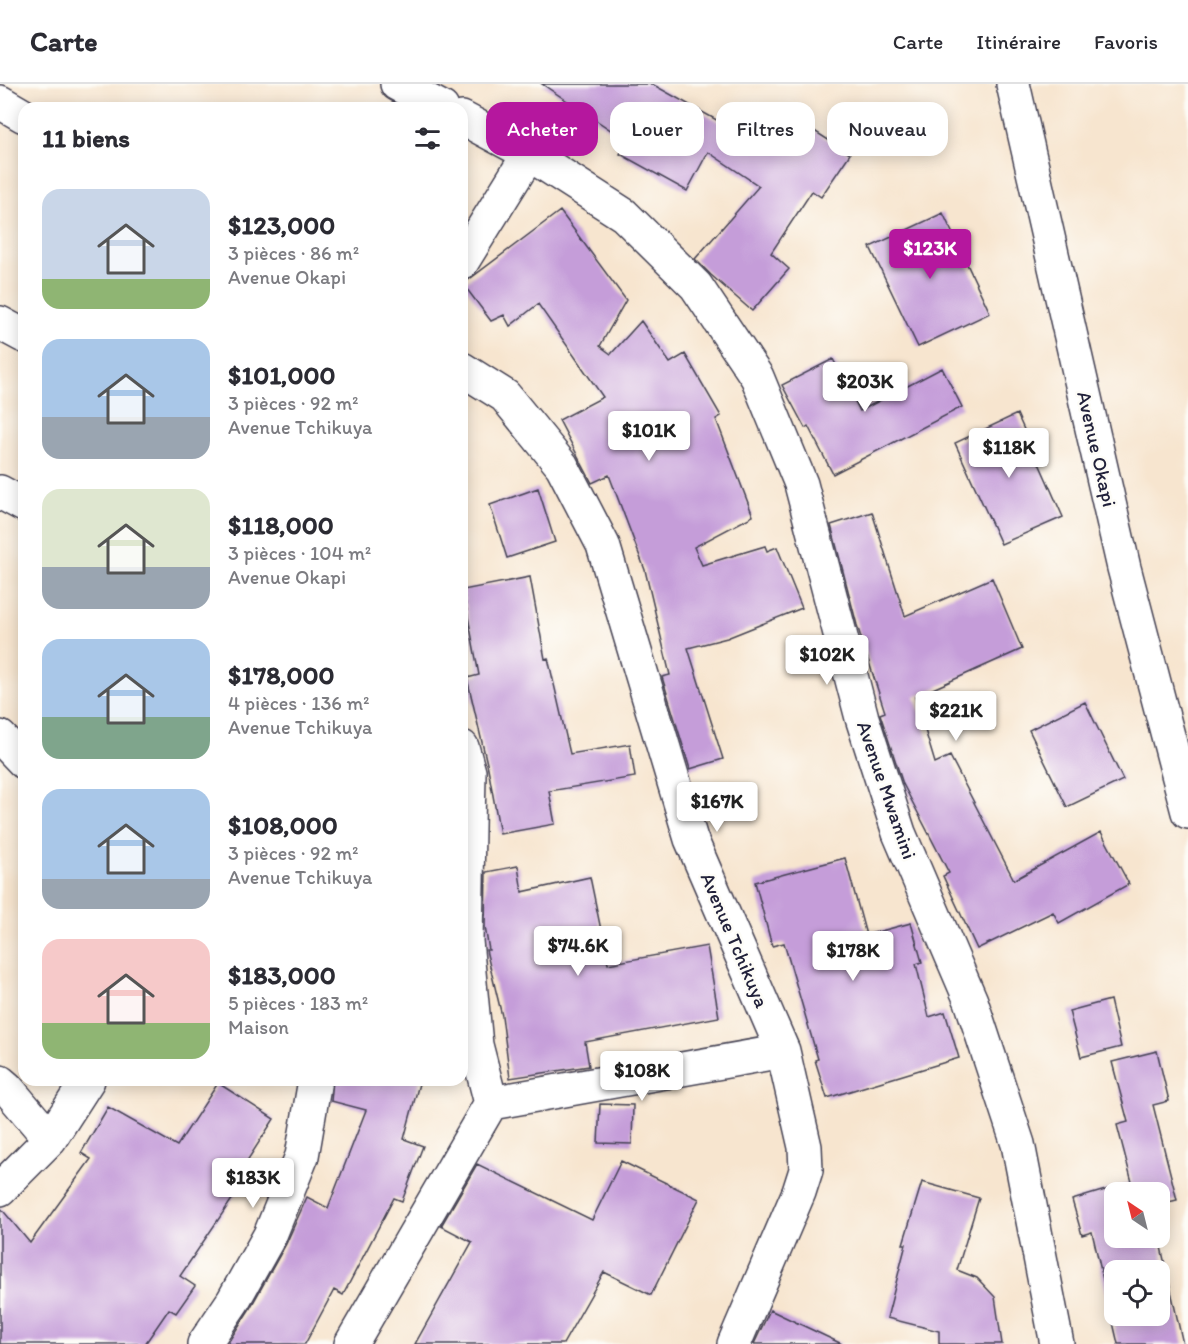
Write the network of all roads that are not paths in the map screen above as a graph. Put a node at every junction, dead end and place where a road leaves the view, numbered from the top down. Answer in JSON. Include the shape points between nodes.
{"nodes":[{"id":1,"x":398,"y":84,"type":"edge"},
{"id":2,"x":1013,"y":84,"type":"edge"},
{"id":3,"x":0,"y":102,"type":"edge"},
{"id":4,"x":431,"y":102,"type":"edge"},
{"id":5,"x":18,"y":112,"type":"edge"},
{"id":6,"x":468,"y":121,"type":"edge"},
{"id":7,"x":486,"y":131,"type":"edge"},
{"id":8,"x":528,"y":156,"type":"edge"},
{"id":9,"x":532,"y":156,"type":"edge"},
{"id":10,"x":468,"y":252,"type":"edge"},
{"id":11,"x":0,"y":322,"type":"edge"},
{"id":12,"x":18,"y":332,"type":"edge"},
{"id":13,"x":468,"y":373,"type":"edge"},
{"id":14,"x":0,"y":492,"type":"edge"},
{"id":15,"x":18,"y":502,"type":"edge"},
{"id":16,"x":0,"y":737,"type":"edge"},
{"id":17,"x":18,"y":756,"type":"edge"},
{"id":18,"x":468,"y":768,"type":"edge"},
{"id":19,"x":1188,"y":812,"type":"edge"},
{"id":20,"x":468,"y":828,"type":"edge"},
{"id":21,"x":468,"y":1009,"type":"edge"},
{"id":22,"x":469,"y":1043,"type":"edge"},
{"id":23,"x":783,"y":1051,"type":"junction"},
{"id":24,"x":0,"y":1082,"type":"edge"},
{"id":25,"x":84,"y":1086,"type":"edge"},
{"id":26,"x":314,"y":1086,"type":"edge"},
{"id":27,"x":491,"y":1103,"type":"junction"},
{"id":28,"x":50,"y":1138,"type":"junction"},
{"id":29,"x":0,"y":1189,"type":"edge"},
{"id":30,"x":204,"y":1344,"type":"edge"},
{"id":31,"x":351,"y":1344,"type":"edge"},
{"id":32,"x":734,"y":1344,"type":"edge"},
{"id":33,"x":1056,"y":1344,"type":"edge"}],
"edges":[{"from":1,"to":4,"type":"street"},
{"from":2,"to":19,"type":"street","name":"Avenue Okapi","via":[[1124,568]]},
{"from":3,"to":5,"type":"street"},
{"from":6,"to":7,"type":"street","name":"Avenue Mwamini"},
{"from":8,"to":10,"type":"street"},
{"from":9,"to":33,"type":"street","name":"Avenue Mwamini","via":[[624,215],[696,286],[757,377],[801,484],[862,718],[899,833],[971,1001],[1018,1144]]},
{"from":11,"to":12,"type":"street"},
{"from":13,"to":23,"type":"street","name":"Avenue Tchikuya","via":[[505,396],[562,466],[603,545],[691,839]]},
{"from":14,"to":15,"type":"street"},
{"from":16,"to":17,"type":"street"},
{"from":18,"to":20,"type":"street"},
{"from":21,"to":22,"type":"street"},
{"from":22,"to":27,"type":"street"},
{"from":23,"to":27,"type":"street"},
{"from":23,"to":32,"type":"street","name":"Avenue Tchikuya","via":[[805,1146],[806,1170]]},
{"from":24,"to":28,"type":"street"},
{"from":25,"to":28,"type":"street"},
{"from":26,"to":30,"type":"street","via":[[302,1156],[270,1235]]},
{"from":27,"to":31,"type":"street"},
{"from":28,"to":29,"type":"street"}]}
